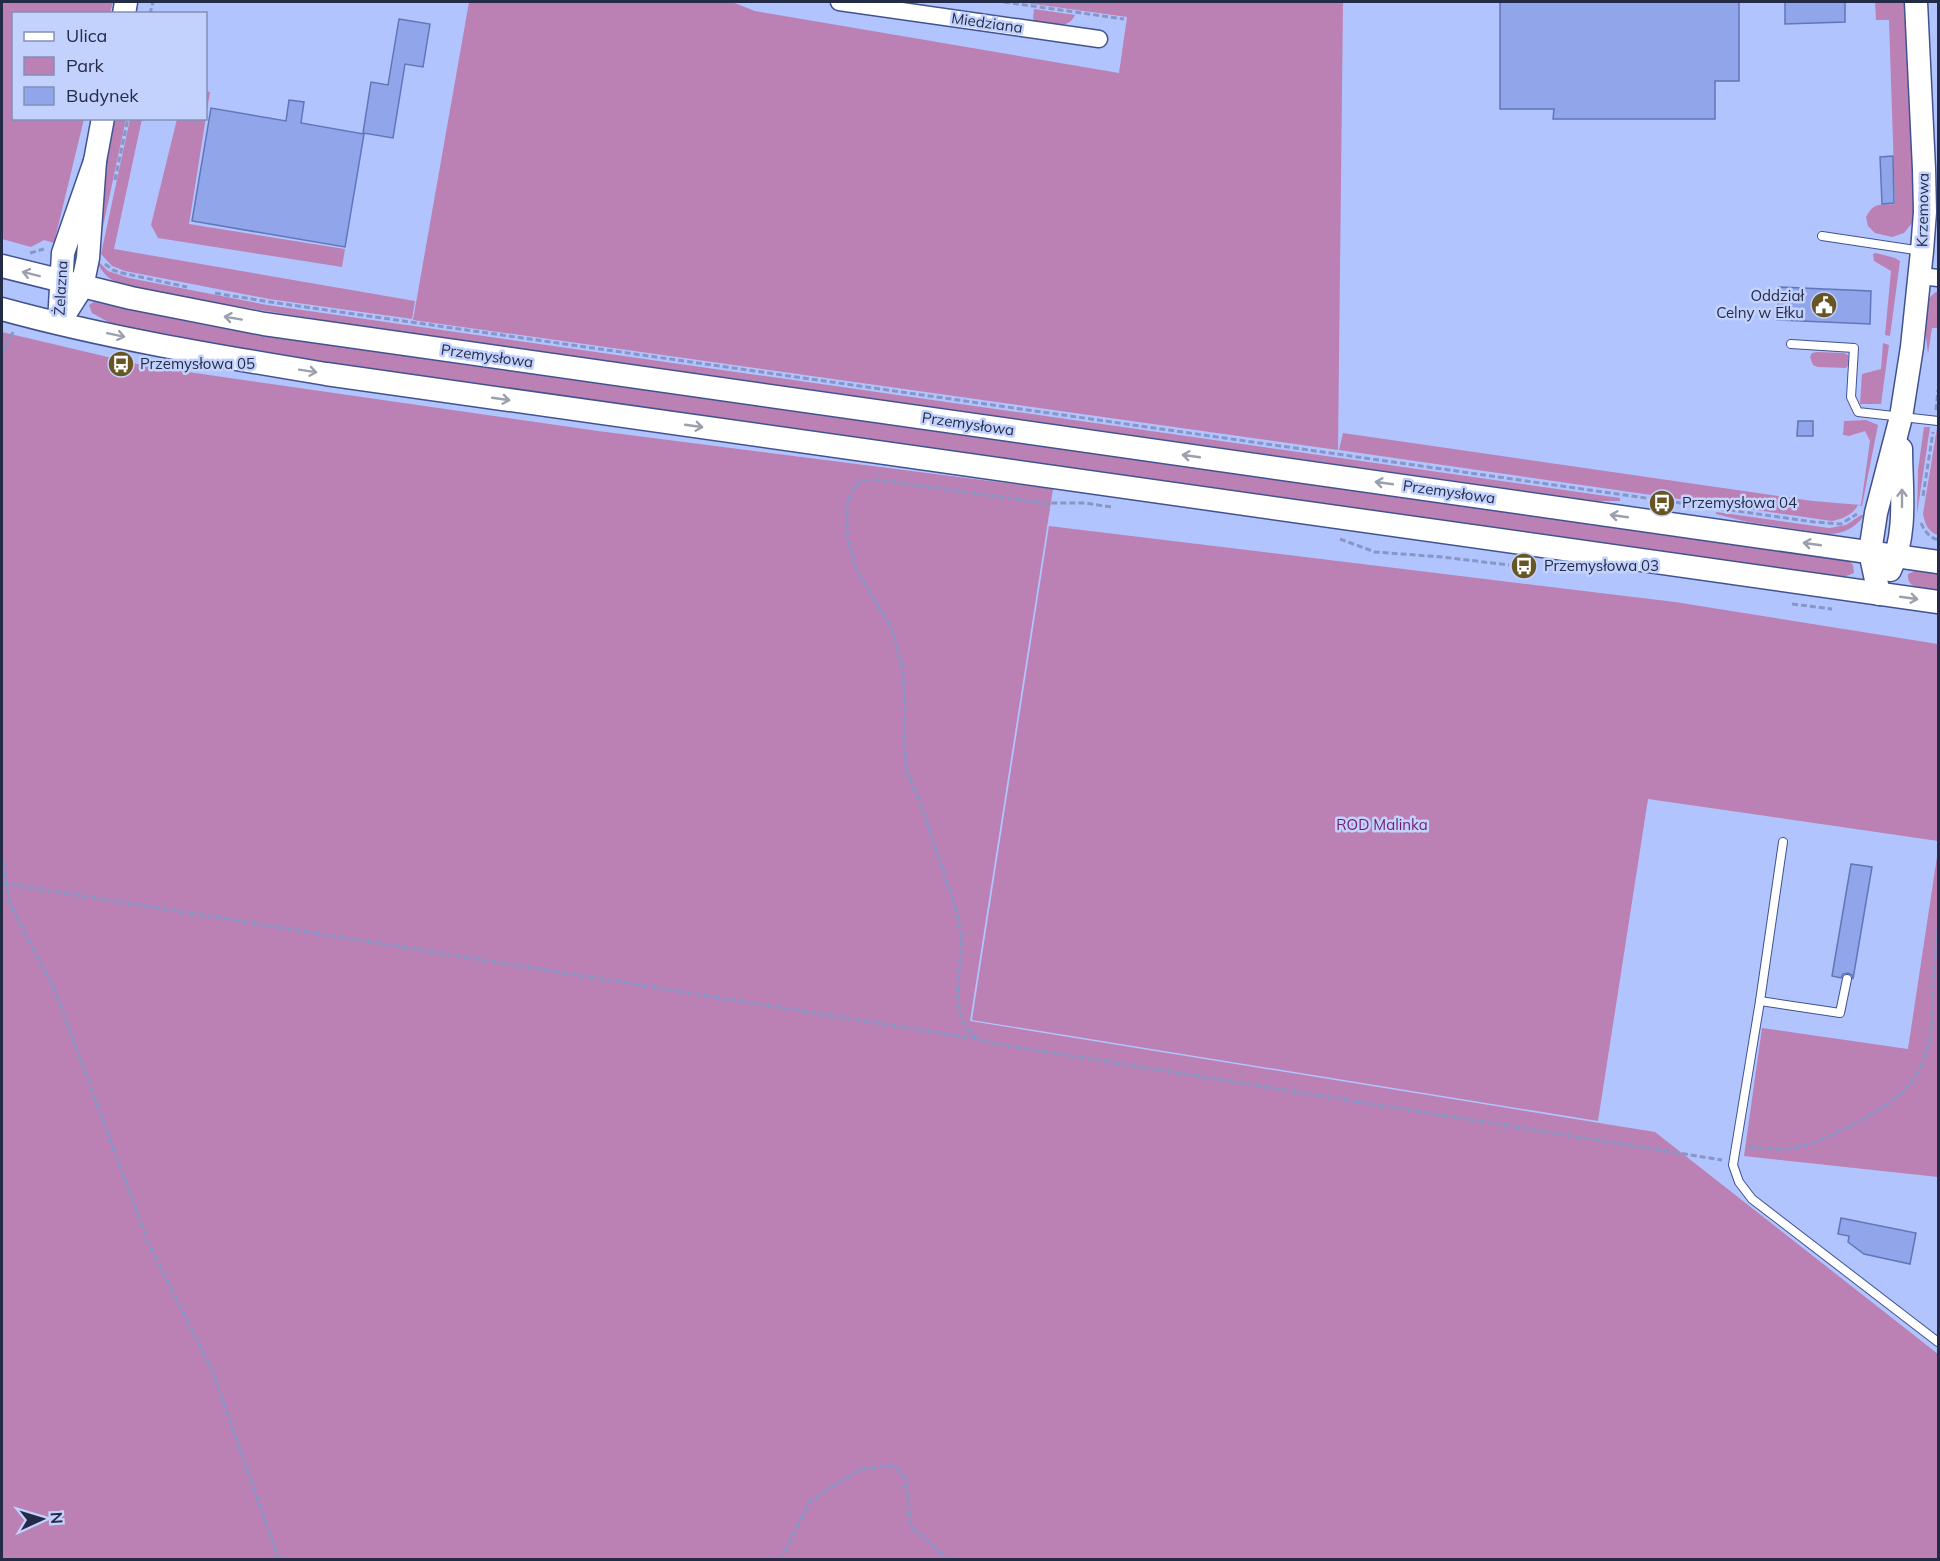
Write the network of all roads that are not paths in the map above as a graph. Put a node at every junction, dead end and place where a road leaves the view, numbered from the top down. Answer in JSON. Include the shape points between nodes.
{"nodes":[{"id":1,"x":839,"y":2,"type":"edge"},
{"id":2,"x":1916,"y":2,"type":"edge"},
{"id":3,"x":1099,"y":39,"type":"dead end"},
{"id":4,"x":103,"y":120,"type":"edge"},
{"id":5,"x":1822,"y":236,"type":"dead end"},
{"id":6,"x":1922,"y":251,"type":"junction"},
{"id":7,"x":2,"y":266,"type":"edge"},
{"id":8,"x":1929,"y":277,"type":"edge"},
{"id":9,"x":72,"y":284,"type":"junction"},
{"id":10,"x":10,"y":311,"type":"edge"},
{"id":11,"x":59,"y":323,"type":"junction"},
{"id":12,"x":1791,"y":344,"type":"dead end"},
{"id":13,"x":1901,"y":417,"type":"junction"},
{"id":14,"x":1936,"y":421,"type":"edge"},
{"id":15,"x":1870,"y":552,"type":"junction"},
{"id":16,"x":1897,"y":556,"type":"junction"},
{"id":17,"x":1938,"y":562,"type":"edge"},
{"id":18,"x":1879,"y":594,"type":"junction"},
{"id":19,"x":1938,"y":602,"type":"edge"},
{"id":20,"x":1783,"y":842,"type":"dead end"},
{"id":21,"x":1847,"y":979,"type":"dead end"},
{"id":22,"x":1760,"y":1001,"type":"junction"},
{"id":23,"x":1938,"y":1342,"type":"edge"}],
"edges":[{"from":1,"to":3,"type":"street","name":"Miedziana"},
{"from":2,"to":6,"type":"main road","name":"Krzemowa","via":[[1924,169]]},
{"from":4,"to":9,"type":"main road","name":"Żelazna","via":[[95,161],[88,258]]},
{"from":5,"to":6,"type":"lane"},
{"from":6,"to":8,"type":"main road","name":"Krzemowa"},
{"from":9,"to":7,"type":"main road","name":"Przemysłowa","one_way":true},
{"from":8,"to":13,"type":"main road","name":"Krzemowa"},
{"from":9,"to":11,"type":"main road","name":"Żelazna"},
{"from":15,"to":9,"type":"main road","name":"Przemysłowa","one_way":true,"via":[[273,325]]},
{"from":10,"to":11,"type":"main road"},
{"from":11,"to":18,"type":"main road","one_way":true,"via":[[326,374]]},
{"from":12,"to":13,"type":"lane","via":[[1854,348],[1851,397],[1858,412]]},
{"from":13,"to":14,"type":"lane"},
{"from":13,"to":15,"type":"main road","name":"Krzemowa"},
{"from":16,"to":13,"type":"main road","name":"Krzemowa","one_way":true,"via":[[1902,517]]},
{"from":15,"to":16,"type":"main road","name":"Przemysłowa"},
{"from":15,"to":18,"type":"main road","name":"Krzemowa"},
{"from":16,"to":17,"type":"main road","name":"Przemysłowa"},
{"from":16,"to":18,"type":"main road","name":"Krzemowa"},
{"from":18,"to":19,"type":"main road","one_way":true},
{"from":20,"to":22,"type":"lane"},
{"from":21,"to":22,"type":"lane","via":[[1840,1013]]},
{"from":22,"to":23,"type":"lane","via":[[1733,1162],[1739,1182],[1752,1199]]}]}
